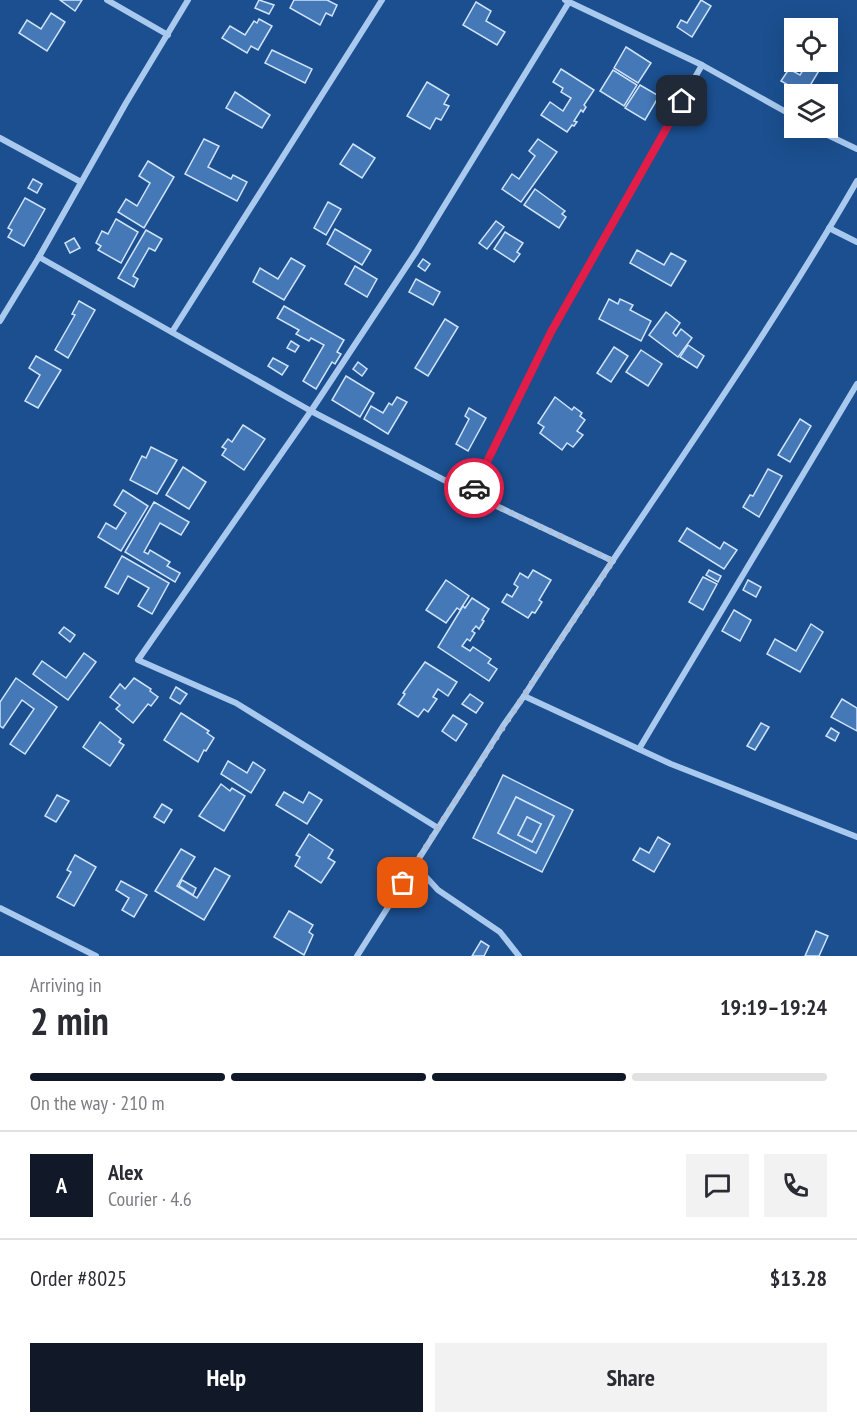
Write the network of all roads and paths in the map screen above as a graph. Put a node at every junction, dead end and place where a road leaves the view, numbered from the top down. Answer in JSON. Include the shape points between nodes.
{"nodes":[{"id":1,"x":107,"y":0,"type":"edge"},
{"id":2,"x":188,"y":0,"type":"edge"},
{"id":3,"x":382,"y":0,"type":"edge"},
{"id":4,"x":567,"y":1,"type":"edge"},
{"id":5,"x":168,"y":35,"type":"junction"},
{"id":6,"x":702,"y":64,"type":"junction"},
{"id":7,"x":784,"y":111,"type":"edge"},
{"id":8,"x":0,"y":138,"type":"edge"},
{"id":9,"x":834,"y":138,"type":"edge"},
{"id":10,"x":857,"y":149,"type":"edge"},
{"id":11,"x":857,"y":181,"type":"edge"},
{"id":12,"x":81,"y":182,"type":"junction"},
{"id":13,"x":830,"y":228,"type":"junction"},
{"id":14,"x":857,"y":242,"type":"edge"},
{"id":15,"x":39,"y":257,"type":"junction"},
{"id":16,"x":0,"y":321,"type":"edge"},
{"id":17,"x":172,"y":332,"type":"junction"},
{"id":18,"x":857,"y":384,"type":"edge"},
{"id":19,"x":311,"y":411,"type":"junction"},
{"id":20,"x":471,"y":494,"type":"junction"},
{"id":21,"x":613,"y":561,"type":"junction"},
{"id":22,"x":525,"y":696,"type":"junction"},
{"id":23,"x":639,"y":749,"type":"junction"},
{"id":24,"x":438,"y":828,"type":"junction"},
{"id":25,"x":857,"y":837,"type":"edge"},
{"id":26,"x":415,"y":865,"type":"junction"},
{"id":27,"x":0,"y":908,"type":"edge"},
{"id":28,"x":96,"y":956,"type":"edge"},
{"id":29,"x":357,"y":956,"type":"edge"},
{"id":30,"x":519,"y":956,"type":"edge"}],
"edges":[{"from":1,"to":5,"type":"street"},
{"from":2,"to":5,"type":"street"},
{"from":3,"to":17,"type":"street"},
{"from":4,"to":6,"type":"street"},
{"from":4,"to":19,"type":"street","via":[[416,252]]},
{"from":5,"to":12,"type":"street"},
{"from":6,"to":7,"type":"street"},
{"from":6,"to":20,"type":"street","via":[[551,332]]},
{"from":8,"to":12,"type":"street"},
{"from":9,"to":10,"type":"street"},
{"from":11,"to":13,"type":"street"},
{"from":12,"to":15,"type":"street"},
{"from":13,"to":14,"type":"street"},
{"from":13,"to":21,"type":"street"},
{"from":15,"to":16,"type":"street"},
{"from":15,"to":17,"type":"street"},
{"from":17,"to":19,"type":"street"},
{"from":18,"to":23,"type":"street"},
{"from":19,"to":20,"type":"street"},
{"from":19,"to":24,"type":"street","via":[[138,660],[236,703]]},
{"from":20,"to":21,"type":"street"},
{"from":21,"to":22,"type":"street"},
{"from":22,"to":23,"type":"street"},
{"from":22,"to":24,"type":"street"},
{"from":23,"to":25,"type":"street"},
{"from":24,"to":26,"type":"street"},
{"from":26,"to":29,"type":"street"},
{"from":26,"to":30,"type":"street","via":[[438,890],[500,932]]},
{"from":27,"to":28,"type":"street"}]}
